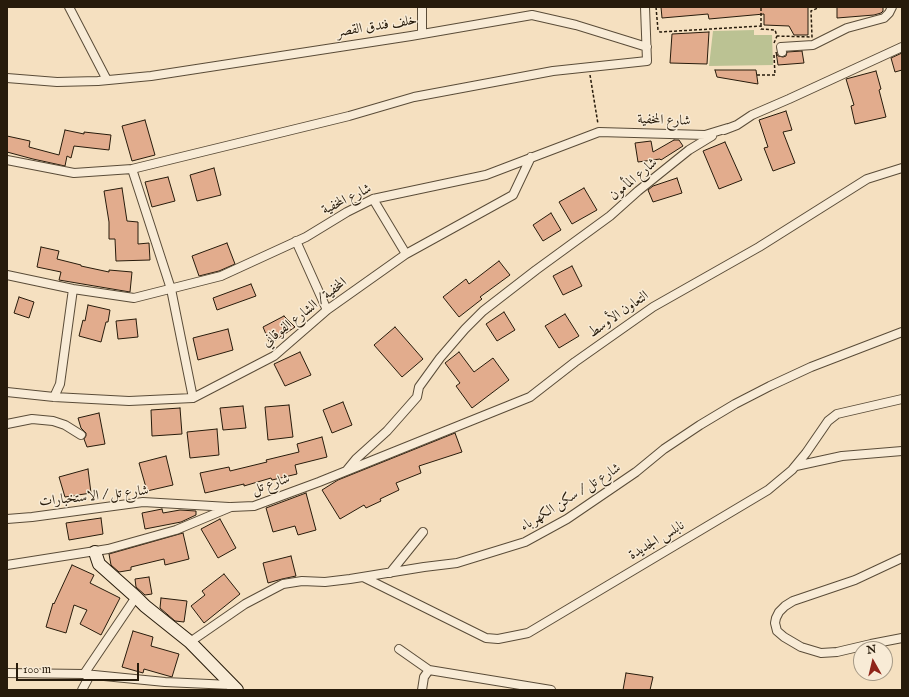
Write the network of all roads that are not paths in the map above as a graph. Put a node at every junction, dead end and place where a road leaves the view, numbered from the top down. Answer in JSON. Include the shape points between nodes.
{"nodes":[{"id":1,"x":69,"y":7,"type":"edge"},
{"id":2,"x":422,"y":7,"type":"edge"},
{"id":3,"x":645,"y":7,"type":"edge"},
{"id":4,"x":892,"y":7,"type":"edge"},
{"id":5,"x":422,"y":34,"type":"junction"},
{"id":6,"x":647,"y":47,"type":"junction"},
{"id":7,"x":902,"y":47,"type":"edge"},
{"id":8,"x":777,"y":52,"type":"road end"},
{"id":9,"x":7,"y":78,"type":"edge"},
{"id":10,"x":107,"y":80,"type":"junction"},
{"id":11,"x":728,"y":128,"type":"junction"},
{"id":12,"x":531,"y":157,"type":"junction"},
{"id":13,"x":7,"y":160,"type":"edge"},
{"id":14,"x":902,"y":168,"type":"edge"},
{"id":15,"x":132,"y":169,"type":"junction"},
{"id":16,"x":373,"y":199,"type":"junction"},
{"id":17,"x":296,"y":241,"type":"junction"},
{"id":18,"x":406,"y":254,"type":"junction"},
{"id":19,"x":7,"y":275,"type":"edge"},
{"id":20,"x":73,"y":290,"type":"junction"},
{"id":21,"x":171,"y":290,"type":"junction"},
{"id":22,"x":327,"y":310,"type":"junction"},
{"id":23,"x":902,"y":332,"type":"edge"},
{"id":24,"x":420,"y":387,"type":"joint"},
{"id":25,"x":7,"y":392,"type":"edge"},
{"id":26,"x":54,"y":397,"type":"junction"},
{"id":27,"x":193,"y":398,"type":"junction"},
{"id":28,"x":902,"y":400,"type":"edge"},
{"id":29,"x":7,"y":424,"type":"edge"},
{"id":30,"x":81,"y":435,"type":"dead end"},
{"id":31,"x":902,"y":451,"type":"edge"},
{"id":32,"x":796,"y":466,"type":"junction"},
{"id":33,"x":346,"y":471,"type":"junction"},
{"id":34,"x":231,"y":507,"type":"junction"},
{"id":35,"x":7,"y":518,"type":"edge"},
{"id":36,"x":423,"y":532,"type":"dead end"},
{"id":37,"x":95,"y":552,"type":"junction"},
{"id":38,"x":902,"y":558,"type":"edge"},
{"id":39,"x":7,"y":565,"type":"edge"},
{"id":40,"x":390,"y":573,"type":"junction"},
{"id":41,"x":365,"y":577,"type":"junction"},
{"id":42,"x":136,"y":596,"type":"junction"},
{"id":43,"x":902,"y":638,"type":"edge"},
{"id":44,"x":190,"y":642,"type":"junction"},
{"id":45,"x":399,"y":649,"type":"dead end"},
{"id":46,"x":429,"y":670,"type":"junction"},
{"id":47,"x":7,"y":673,"type":"edge"},
{"id":48,"x":87,"y":674,"type":"junction"},
{"id":49,"x":234,"y":687,"type":"edge"},
{"id":50,"x":82,"y":690,"type":"edge"},
{"id":51,"x":422,"y":690,"type":"edge"},
{"id":52,"x":551,"y":690,"type":"edge"}],
"edges":[{"from":1,"to":10,"type":"street"},
{"from":2,"to":5,"type":"street"},
{"from":3,"to":6,"type":"street"},
{"from":4,"to":8,"type":"street","via":[[884,18],[847,28],[813,45],[781,47]]},
{"from":5,"to":6,"type":"street","name":"خلف فندق القصر","via":[[532,15],[576,25]]},
{"from":5,"to":10,"type":"street","name":"خلف فندق القصر","via":[[151,76]]},
{"from":6,"to":15,"type":"street","via":[[647,61],[553,72],[414,97],[342,118]]},
{"from":7,"to":11,"type":"street","name":"شارع المأمون"},
{"from":9,"to":10,"type":"street","name":"خلف فندق القصر","via":[[57,82]]},
{"from":11,"to":12,"type":"street","name":"شارع المخفية","via":[[705,135],[599,132]]},
{"from":11,"to":24,"type":"street","name":"شارع المأمون","via":[[689,150],[610,216],[487,307],[455,340]]},
{"from":12,"to":16,"type":"street","name":"شارع المخفية","via":[[486,176]]},
{"from":12,"to":18,"type":"street","name":"المخفية / الشارع الفوقاني","via":[[513,195]]},
{"from":13,"to":15,"type":"street","via":[[74,173]]},
{"from":14,"to":33,"type":"street","name":"التعاون الأوسط","via":[[867,179],[759,247],[652,307],[530,397]]},
{"from":15,"to":21,"type":"street"},
{"from":16,"to":17,"type":"street","name":"شارع المخفية"},
{"from":16,"to":18,"type":"street"},
{"from":17,"to":21,"type":"street","name":"شارع المخفية","via":[[221,276]]},
{"from":17,"to":22,"type":"street"},
{"from":18,"to":22,"type":"street","name":"المخفية / الشارع الفوقاني"},
{"from":19,"to":20,"type":"street","name":"شارع المخفية"},
{"from":20,"to":21,"type":"street","name":"شارع المخفية","via":[[134,298]]},
{"from":20,"to":26,"type":"street","via":[[60,384]]},
{"from":21,"to":27,"type":"street"},
{"from":22,"to":27,"type":"street","name":"المخفية / الشارع الفوقاني","via":[[274,356]]},
{"from":23,"to":40,"type":"street","name":"شارع تل / سكن الكهرباء","via":[[811,367],[735,404],[664,449],[636,472],[567,519],[525,542],[457,563]]},
{"from":24,"to":33,"type":"street","name":"شارع تل","via":[[414,400],[387,431]]},
{"from":25,"to":26,"type":"street","name":"المخفية / الشارع الفوقاني"},
{"from":26,"to":27,"type":"street","name":"المخفية / الشارع الفوقاني","via":[[129,401]]},
{"from":28,"to":32,"type":"street","name":"نابلس الجديدة","via":[[837,414],[828,421]]},
{"from":29,"to":30,"type":"street","via":[[32,419],[53,421]]},
{"from":31,"to":32,"type":"street","name":"نابلس الجديدة","via":[[842,456]]},
{"from":32,"to":41,"type":"street","name":"نابلس الجديدة","via":[[768,490],[528,633],[498,639],[486,638]]},
{"from":33,"to":34,"type":"street","name":"شارع تل","via":[[254,506]]},
{"from":34,"to":35,"type":"street","name":"شارع تل / الاستخبارات","via":[[143,502]]},
{"from":34,"to":37,"type":"street","name":"شارع تل","via":[[176,530]]},
{"from":36,"to":40,"type":"street"},
{"from":37,"to":39,"type":"street","name":"شارع تل"},
{"from":37,"to":42,"type":"street","via":[[99,564]]},
{"from":38,"to":43,"type":"street","via":[[855,580],[793,601],[779,612],[775,623],[777,631],[784,637],[801,647],[821,652],[837,652]]},
{"from":40,"to":41,"type":"street","name":"شارع تل / سكن الكهرباء"},
{"from":41,"to":44,"type":"street","name":"شارع تل / سكن الكهرباء","via":[[283,584],[245,604]]},
{"from":42,"to":44,"type":"street","via":[[144,606]]},
{"from":42,"to":48,"type":"street"},
{"from":44,"to":49,"type":"street"},
{"from":45,"to":46,"type":"street"},
{"from":46,"to":51,"type":"street","via":[[424,677]]},
{"from":46,"to":52,"type":"street"},
{"from":47,"to":48,"type":"street"},
{"from":48,"to":49,"type":"street"},
{"from":48,"to":50,"type":"street"}]}
